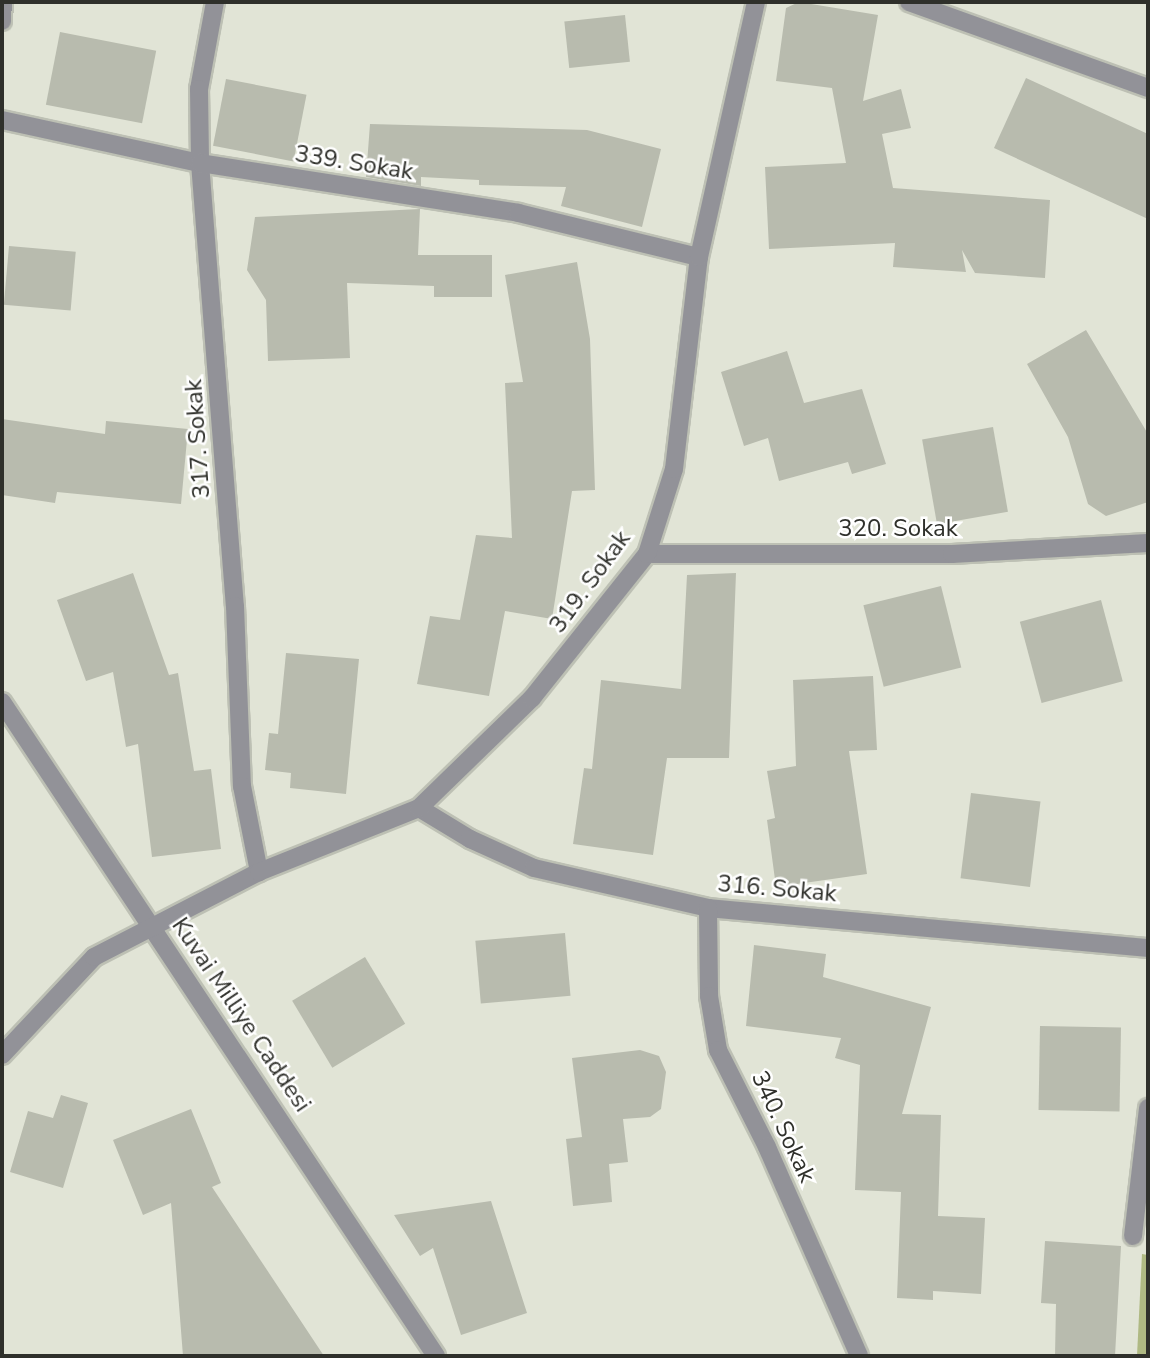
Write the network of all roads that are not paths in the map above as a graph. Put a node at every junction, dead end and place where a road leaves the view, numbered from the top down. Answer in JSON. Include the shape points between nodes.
{"nodes":[{"id":1,"x":3,"y":2,"type":"edge"},
{"id":2,"x":215,"y":2,"type":"edge"},
{"id":3,"x":756,"y":2,"type":"edge"},
{"id":4,"x":909,"y":2,"type":"edge"},
{"id":5,"x":2,"y":20,"type":"edge"},
{"id":6,"x":1148,"y":88,"type":"edge"},
{"id":7,"x":2,"y":120,"type":"edge"},
{"id":8,"x":200,"y":163,"type":"junction"},
{"id":9,"x":699,"y":257,"type":"junction"},
{"id":10,"x":1148,"y":543,"type":"edge"},
{"id":11,"x":647,"y":554,"type":"junction"},
{"id":12,"x":2,"y":702,"type":"edge"},
{"id":13,"x":419,"y":808,"type":"junction"},
{"id":14,"x":259,"y":872,"type":"junction"},
{"id":15,"x":708,"y":908,"type":"junction"},
{"id":16,"x":152,"y":927,"type":"junction"},
{"id":17,"x":1148,"y":948,"type":"edge"},
{"id":18,"x":2,"y":1055,"type":"edge"},
{"id":19,"x":1148,"y":1108,"type":"edge"},
{"id":20,"x":1133,"y":1236,"type":"dead end"},
{"id":21,"x":436,"y":1356,"type":"edge"},
{"id":22,"x":859,"y":1356,"type":"edge"}],
"edges":[{"from":1,"to":5,"type":"street"},
{"from":2,"to":8,"type":"street","name":"317. Sokak","via":[[198,89]]},
{"from":3,"to":9,"type":"street","name":"319. Sokak"},
{"from":4,"to":6,"type":"street"},
{"from":7,"to":8,"type":"street","name":"339. Sokak"},
{"from":8,"to":9,"type":"street","name":"339. Sokak","via":[[518,213]]},
{"from":8,"to":14,"type":"street","name":"317. Sokak","via":[[234,606],[242,786]]},
{"from":9,"to":11,"type":"street","name":"319. Sokak","via":[[674,469]]},
{"from":10,"to":11,"type":"street","name":"320. Sokak","via":[[952,554]]},
{"from":11,"to":13,"type":"street","name":"319. Sokak","via":[[532,698]]},
{"from":12,"to":16,"type":"street","name":"Kuvai Milliye Caddesi"},
{"from":13,"to":14,"type":"street","name":"319. Sokak"},
{"from":13,"to":15,"type":"street","name":"316. Sokak","via":[[470,839],[534,868]]},
{"from":14,"to":16,"type":"street","name":"319. Sokak"},
{"from":15,"to":17,"type":"street","name":"316. Sokak"},
{"from":15,"to":22,"type":"street","name":"340. Sokak","via":[[709,996],[718,1050],[767,1147]]},
{"from":16,"to":18,"type":"street","name":"319. Sokak","via":[[94,957]]},
{"from":16,"to":21,"type":"street","name":"Kuvai Milliye Caddesi"},
{"from":19,"to":20,"type":"street"}]}
